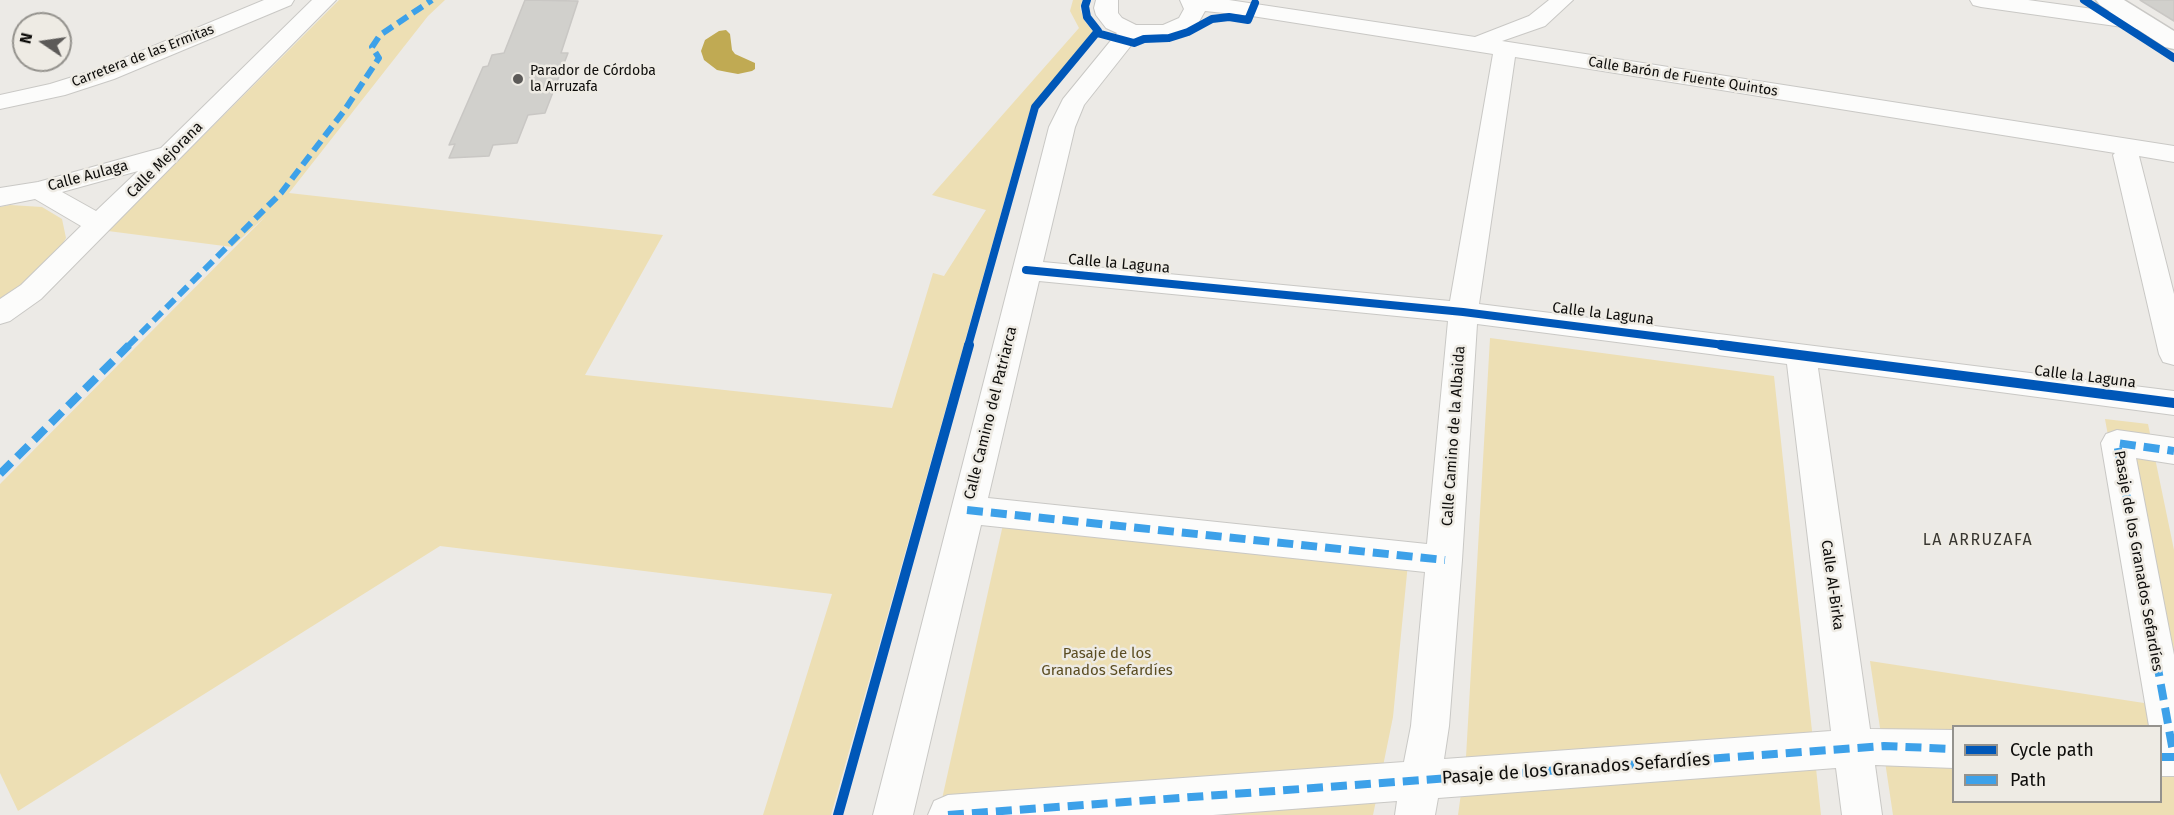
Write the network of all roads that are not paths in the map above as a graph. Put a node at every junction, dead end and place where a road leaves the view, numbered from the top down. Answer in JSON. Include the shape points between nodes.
{"nodes":[{"id":1,"x":283,"y":0,"type":"edge"},
{"id":2,"x":325,"y":0,"type":"edge"},
{"id":3,"x":1107,"y":0,"type":"edge"},
{"id":4,"x":1239,"y":0,"type":"edge"},
{"id":5,"x":1562,"y":0,"type":"edge"},
{"id":6,"x":1982,"y":0,"type":"edge"},
{"id":7,"x":2108,"y":0,"type":"edge"},
{"id":8,"x":1192,"y":6,"type":"edge"},
{"id":9,"x":2144,"y":23,"type":"junction"},
{"id":10,"x":1131,"y":31,"type":"junction"},
{"id":11,"x":2174,"y":42,"type":"edge"},
{"id":12,"x":1493,"y":49,"type":"junction"},
{"id":13,"x":0,"y":102,"type":"edge"},
{"id":14,"x":2174,"y":146,"type":"edge"},
{"id":15,"x":172,"y":153,"type":"junction"},
{"id":16,"x":2174,"y":154,"type":"edge"},
{"id":17,"x":2126,"y":155,"type":"junction"},
{"id":18,"x":2174,"y":163,"type":"edge"},
{"id":19,"x":39,"y":190,"type":"junction"},
{"id":20,"x":0,"y":197,"type":"edge"},
{"id":21,"x":99,"y":225,"type":"junction"},
{"id":22,"x":1026,"y":270,"type":"junction"},
{"id":23,"x":1464,"y":312,"type":"junction"},
{"id":24,"x":0,"y":314,"type":"edge"},
{"id":25,"x":2174,"y":354,"type":"edge"},
{"id":26,"x":1801,"y":355,"type":"junction"},
{"id":27,"x":2174,"y":403,"type":"edge"},
{"id":28,"x":2174,"y":451,"type":"edge"},
{"id":29,"x":967,"y":510,"type":"junction"},
{"id":30,"x":1445,"y":560,"type":"junction"},
{"id":31,"x":1853,"y":748,"type":"junction"},
{"id":32,"x":1952,"y":749,"type":"edge"},
{"id":33,"x":2162,"y":757,"type":"edge"},
{"id":34,"x":1418,"y":798,"type":"edge"},
{"id":35,"x":893,"y":815,"type":"edge"},
{"id":36,"x":948,"y":815,"type":"edge"},
{"id":37,"x":1862,"y":815,"type":"edge"}],
"edges":[{"from":1,"to":13,"type":"street","name":"Carretera de las Ermitas","via":[[106,74]]},
{"from":2,"to":15,"type":"street","name":"Calle Mejorana"},
{"from":3,"to":10,"type":"street","via":[[1107,15]]},
{"from":4,"to":12,"type":"street","name":"Calle Barón de Fuente Quintos"},
{"from":5,"to":12,"type":"street"},
{"from":6,"to":9,"type":"street"},
{"from":7,"to":9,"type":"main road"},
{"from":8,"to":10,"type":"street","via":[[1188,22],[1167,32]]},
{"from":8,"to":12,"type":"street","name":"Calle Barón de Fuente Quintos","via":[[1226,14]]},
{"from":8,"to":16,"type":"street","name":"Calle Barón de Fuente Quintos","via":[[1258,10]]},
{"from":9,"to":11,"type":"main road"},
{"from":10,"to":22,"type":"street","name":"Calle Camino del Patriarca","via":[[1067,114]]},
{"from":12,"to":14,"type":"street","name":"Calle Barón de Fuente Quintos"},
{"from":12,"to":17,"type":"street","name":"Calle Barón de Fuente Quintos"},
{"from":12,"to":23,"type":"street","name":"Calle Camino de la Albaida"},
{"from":15,"to":19,"type":"street","name":"Calle Aulaga"},
{"from":15,"to":21,"type":"street","name":"Calle Mejorana"},
{"from":17,"to":18,"type":"street","name":"Calle Barón de Fuente Quintos"},
{"from":17,"to":25,"type":"street"},
{"from":19,"to":20,"type":"street","name":"Calle Aulaga"},
{"from":19,"to":21,"type":"street","name":"Calle Aulaga"},
{"from":21,"to":24,"type":"street","name":"Calle Mejorana","via":[[31,292]]},
{"from":22,"to":23,"type":"street","name":"Calle la Laguna"},
{"from":22,"to":29,"type":"street","name":"Calle Camino del Patriarca"},
{"from":23,"to":26,"type":"street","name":"Calle la Laguna"},
{"from":23,"to":30,"type":"street","name":"Calle Camino de la Albaida"},
{"from":26,"to":27,"type":"street","name":"Calle la Laguna"},
{"from":26,"to":31,"type":"street","name":"Calle Al-Birka"},
{"from":28,"to":33,"type":"street","name":"Pasaje de los Granados Sefardíes","via":[[2117,443],[2174,758]]},
{"from":29,"to":30,"type":"street"},
{"from":29,"to":35,"type":"street","name":"Calle Camino del Patriarca"},
{"from":30,"to":34,"type":"street","name":"Calle Camino de la Albaida","via":[[1430,726]]},
{"from":31,"to":32,"type":"street","name":"Pasaje de los Granados Sefardíes"},
{"from":31,"to":34,"type":"street","name":"Pasaje de los Granados Sefardíes"},
{"from":31,"to":37,"type":"street","name":"Calle Al-Birka"},
{"from":34,"to":36,"type":"street","name":"Pasaje de los Granados Sefardíes"}]}
